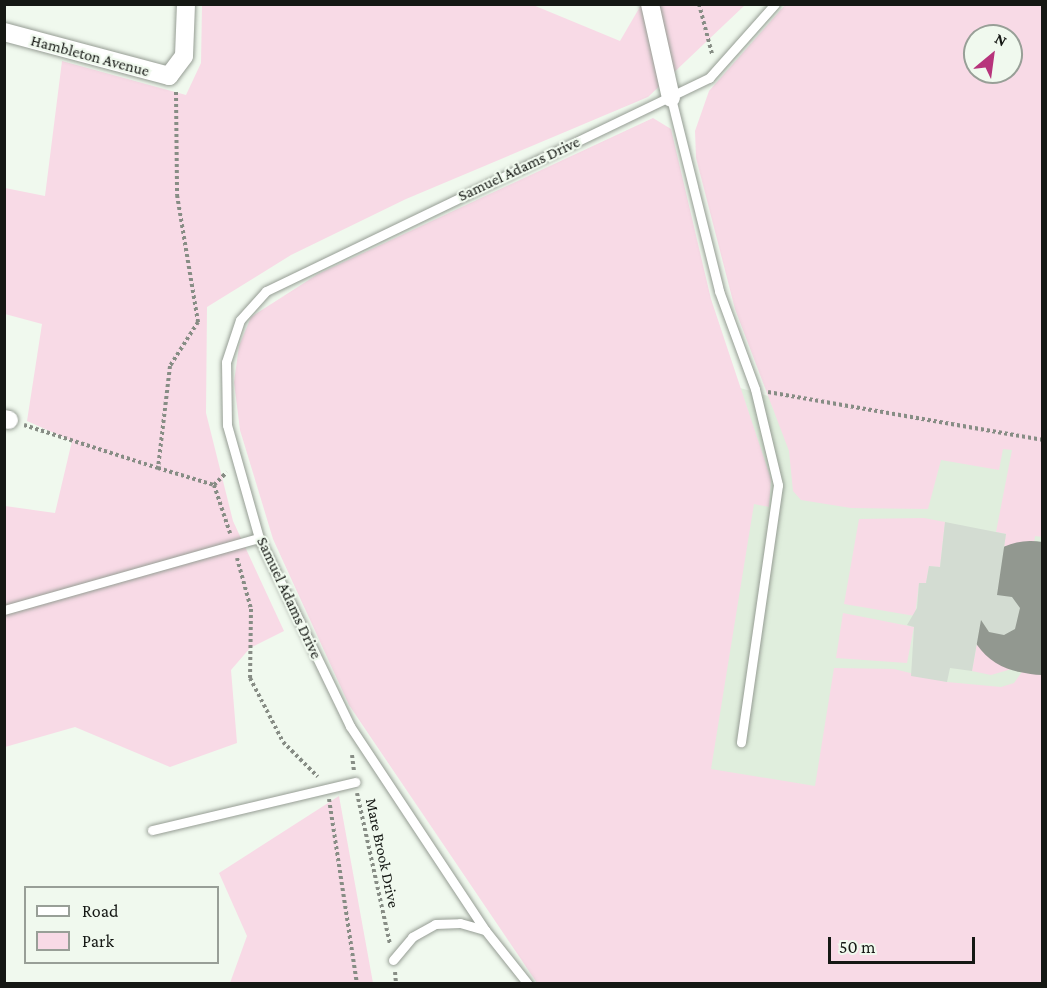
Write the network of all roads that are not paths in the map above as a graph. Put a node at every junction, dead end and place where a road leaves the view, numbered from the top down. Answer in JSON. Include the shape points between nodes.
{"nodes":[{"id":1,"x":186,"y":4,"type":"edge"},
{"id":2,"x":650,"y":4,"type":"edge"},
{"id":3,"x":775,"y":4,"type":"edge"},
{"id":4,"x":4,"y":32,"type":"edge"},
{"id":5,"x":671,"y":98,"type":"junction"},
{"id":6,"x":259,"y":538,"type":"junction"},
{"id":7,"x":4,"y":610,"type":"edge"},
{"id":8,"x":741,"y":742,"type":"dead end"},
{"id":9,"x":355,"y":783,"type":"road end"},
{"id":10,"x":152,"y":830,"type":"dead end"},
{"id":11,"x":485,"y":930,"type":"junction"},
{"id":12,"x":393,"y":960,"type":"road end"},
{"id":13,"x":528,"y":984,"type":"edge"}],
"edges":[{"from":1,"to":4,"type":"street","name":"Hambleton Avenue","via":[[186,47],[175,73],[160,76]]},
{"from":2,"to":5,"type":"street"},
{"from":3,"to":5,"type":"lane","name":"Samuel Adams Drive","via":[[717,69]]},
{"from":5,"to":6,"type":"lane","name":"Samuel Adams Drive","via":[[266,291],[240,320],[226,362],[227,425]]},
{"from":5,"to":8,"type":"lane","via":[[718,291],[755,389],[778,485]]},
{"from":6,"to":7,"type":"lane"},
{"from":6,"to":11,"type":"lane","name":"Samuel Adams Drive","via":[[350,726]]},
{"from":9,"to":10,"type":"lane"},
{"from":11,"to":12,"type":"lane","via":[[460,923],[435,924],[412,937]]},
{"from":11,"to":13,"type":"lane","name":"Samuel Adams Drive"}]}
